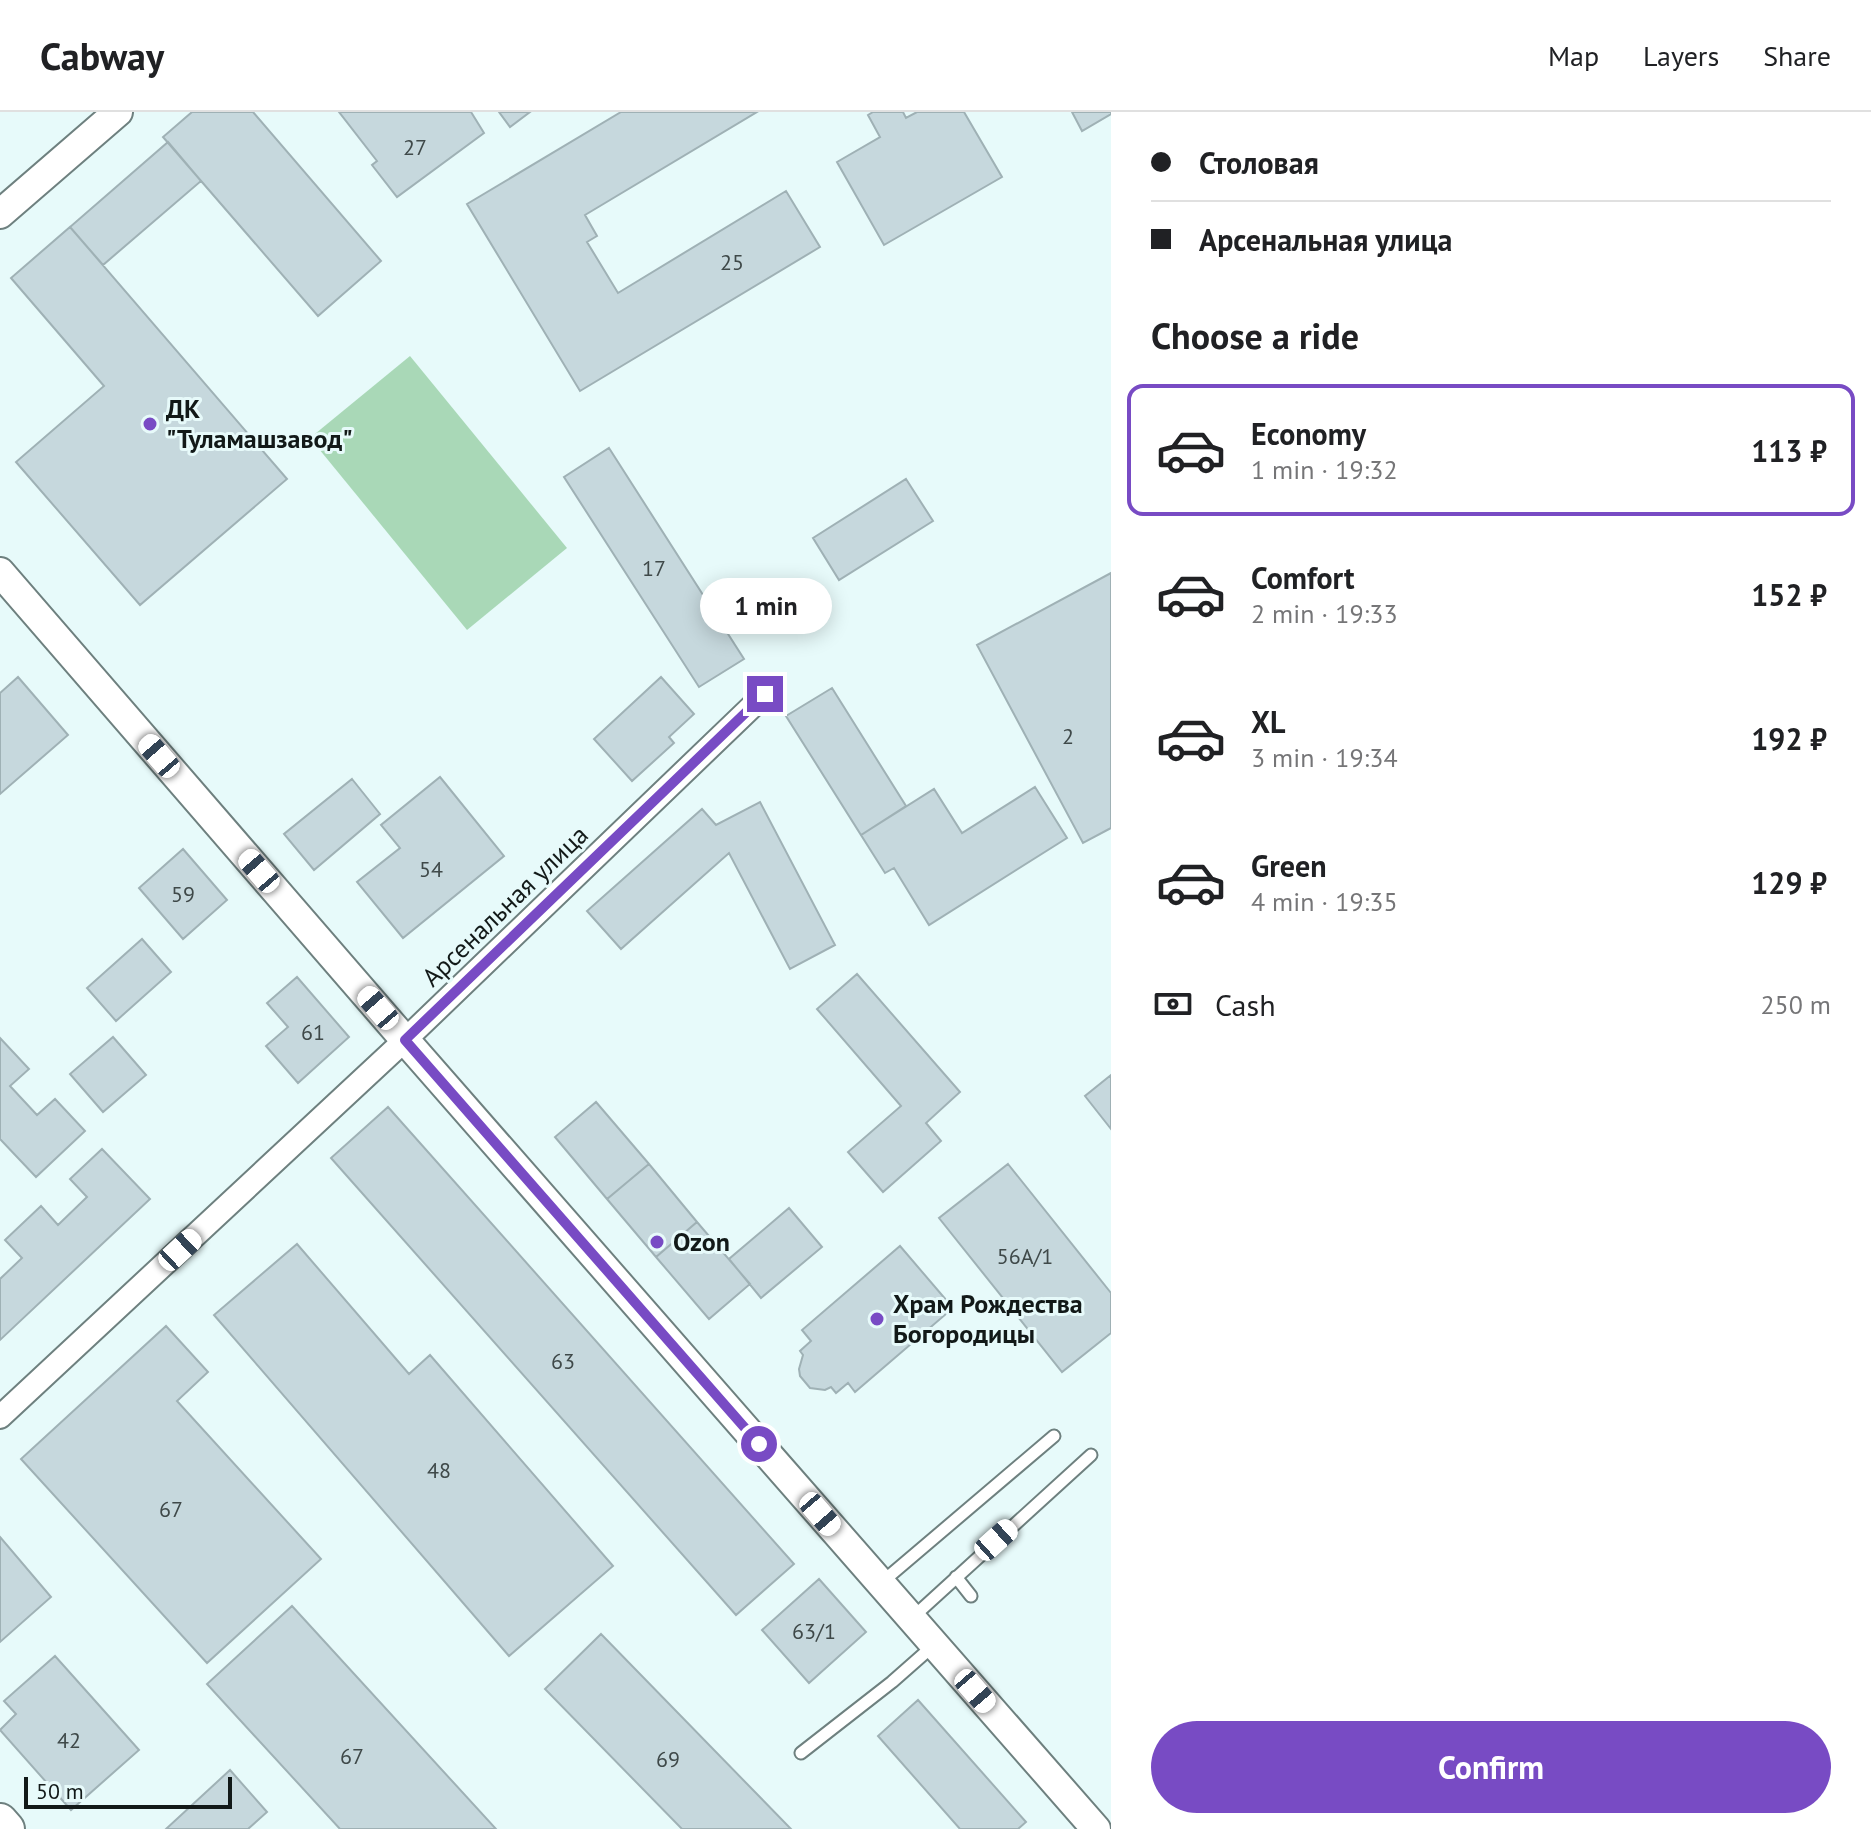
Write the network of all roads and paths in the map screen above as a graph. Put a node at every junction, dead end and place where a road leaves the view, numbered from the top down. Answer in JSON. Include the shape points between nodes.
{"nodes":[{"id":1,"x":118,"y":112,"type":"edge"},
{"id":2,"x":0,"y":214,"type":"edge"},
{"id":3,"x":0,"y":572,"type":"edge"},
{"id":4,"x":765,"y":694,"type":"dead end"},
{"id":5,"x":405,"y":1040,"type":"junction"},
{"id":6,"x":0,"y":1417,"type":"edge"},
{"id":7,"x":1054,"y":1436,"type":"dead end"},
{"id":8,"x":1091,"y":1455,"type":"dead end"},
{"id":9,"x":956,"y":1577,"type":"junction"},
{"id":10,"x":881,"y":1583,"type":"junction"},
{"id":11,"x":971,"y":1596,"type":"dead end"},
{"id":12,"x":911,"y":1619,"type":"junction"},
{"id":13,"x":935,"y":1645,"type":"junction"},
{"id":14,"x":801,"y":1753,"type":"dead end"},
{"id":15,"x":0,"y":1821,"type":"edge"},
{"id":16,"x":7,"y":1829,"type":"edge"},
{"id":17,"x":1096,"y":1829,"type":"edge"}],
"edges":[{"from":1,"to":2,"type":"street"},
{"from":3,"to":5,"type":"street"},
{"from":4,"to":5,"type":"street","name":"Арсенальная улица"},
{"from":5,"to":6,"type":"street","name":"Арсенальная улица"},
{"from":5,"to":10,"type":"street"},
{"from":7,"to":10,"type":"lane"},
{"from":8,"to":9,"type":"lane"},
{"from":9,"to":11,"type":"lane"},
{"from":9,"to":12,"type":"lane"},
{"from":10,"to":12,"type":"street"},
{"from":12,"to":13,"type":"street"},
{"from":13,"to":14,"type":"lane"},
{"from":13,"to":17,"type":"street"},
{"from":15,"to":16,"type":"main road"}]}
